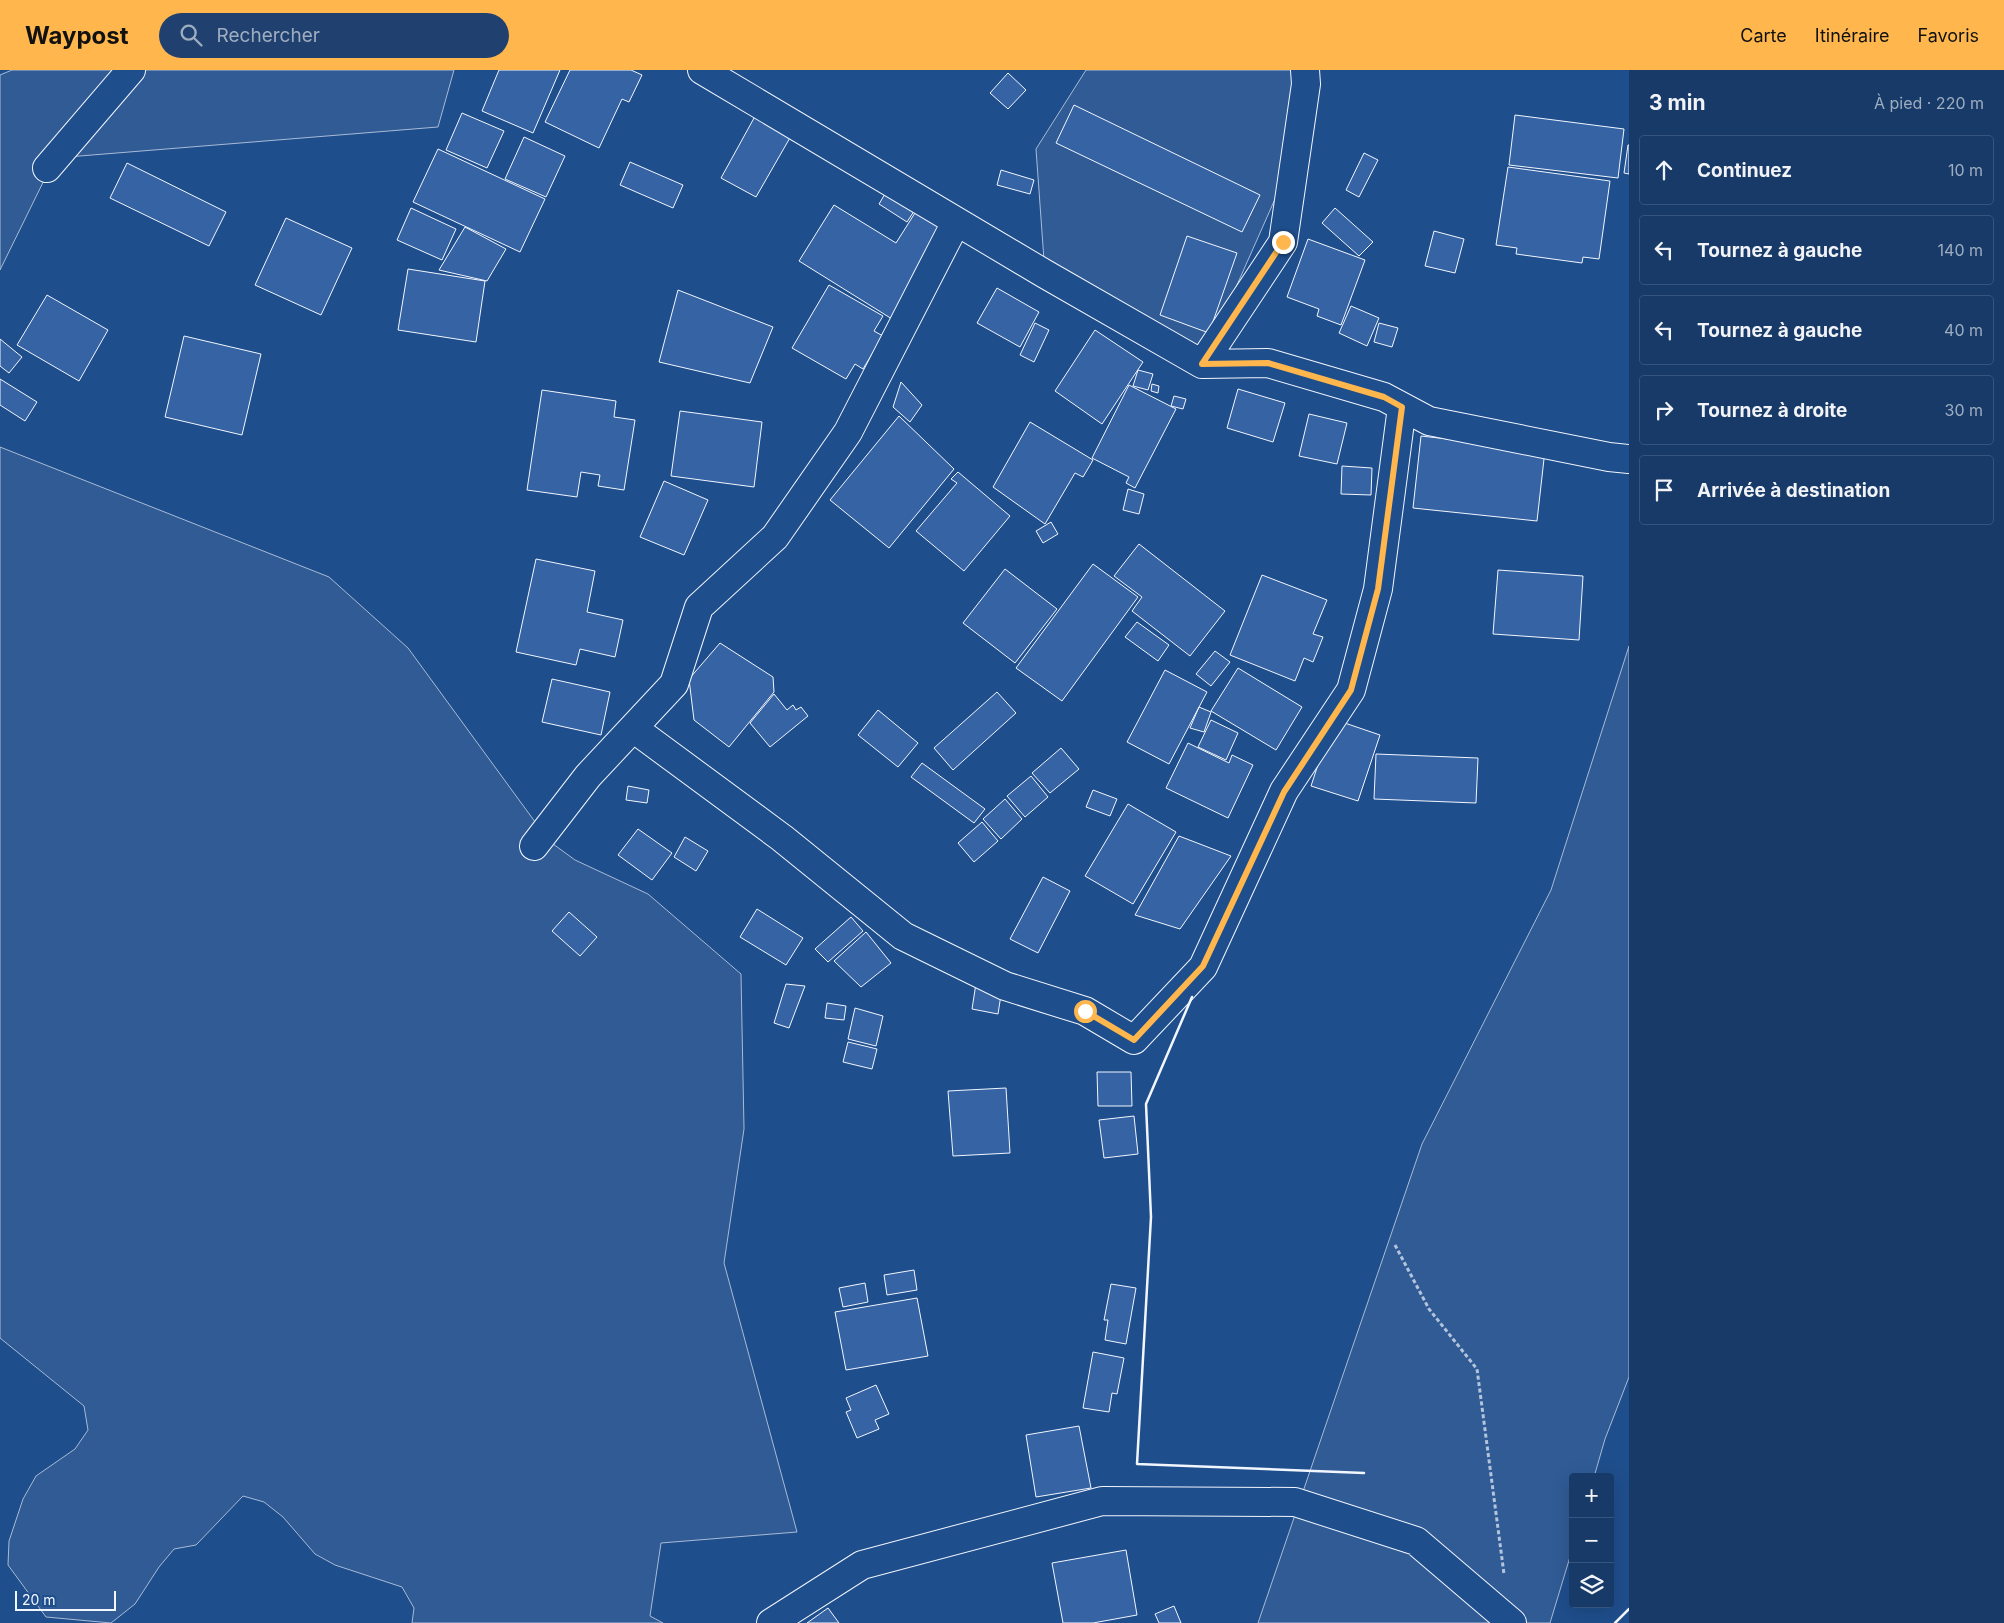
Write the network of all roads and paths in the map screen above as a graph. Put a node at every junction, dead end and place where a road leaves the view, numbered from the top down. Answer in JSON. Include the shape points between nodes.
{"nodes":[{"id":1,"x":131,"y":70,"type":"edge"},
{"id":2,"x":702,"y":70,"type":"edge"},
{"id":3,"x":1305,"y":70,"type":"edge"},
{"id":4,"x":47,"y":168,"type":"dead end"},
{"id":5,"x":956,"y":222,"type":"junction"},
{"id":6,"x":1202,"y":364,"type":"junction"},
{"id":7,"x":1402,"y":407,"type":"junction"},
{"id":8,"x":1629,"y":459,"type":"edge"},
{"id":9,"x":633,"y":728,"type":"junction"},
{"id":10,"x":534,"y":846,"type":"dead end"},
{"id":11,"x":1395,"y":1245,"type":"dead end"},
{"id":12,"x":1511,"y":1622,"type":"edge"},
{"id":13,"x":771,"y":1623,"type":"edge"}],
"edges":[{"from":1,"to":4,"type":"street"},
{"from":2,"to":5,"type":"street"},
{"from":3,"to":6,"type":"street","via":[[1306,84],[1283,242]]},
{"from":5,"to":6,"type":"street"},
{"from":5,"to":9,"type":"street","via":[[848,432],[775,537],[698,607],[674,684]]},
{"from":6,"to":7,"type":"street","via":[[1268,363],[1384,397]]},
{"from":7,"to":8,"type":"street","via":[[1429,421]]},
{"from":7,"to":9,"type":"street","via":[[1378,589],[1351,690],[1284,792],[1203,966],[1134,1040],[1085,1011],[1005,986],[903,936],[782,838]]},
{"from":9,"to":10,"type":"street","via":[[588,776]]},
{"from":11,"to":12,"type":"path","via":[[1429,1310],[1477,1369]]},
{"from":12,"to":13,"type":"street","via":[[1416,1541],[1295,1502],[1102,1501],[862,1565]]}]}
